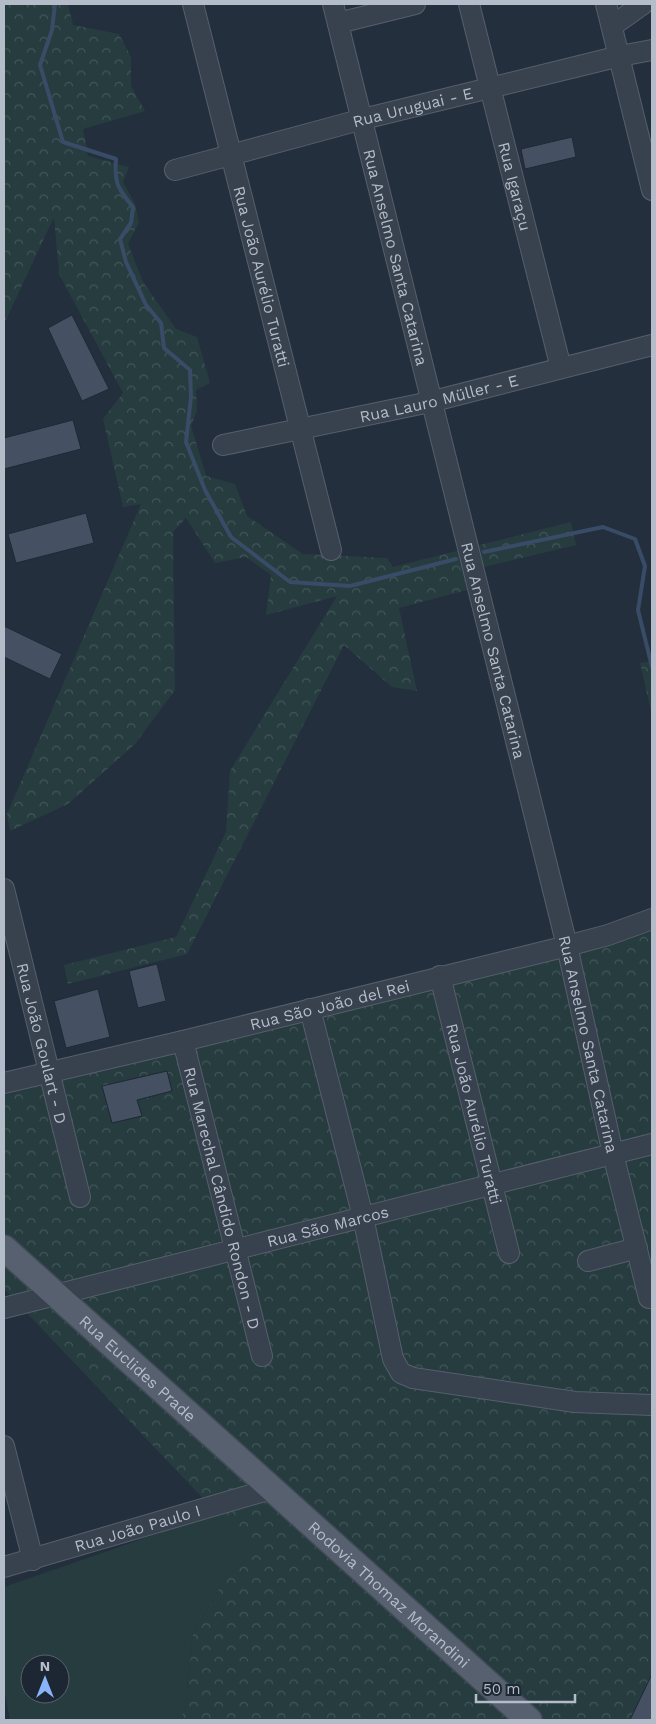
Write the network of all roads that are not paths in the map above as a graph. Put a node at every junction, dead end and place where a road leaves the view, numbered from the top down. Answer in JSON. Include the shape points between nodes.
{"nodes":[{"id":1,"x":193,"y":4,"type":"edge"},
{"id":2,"x":333,"y":4,"type":"edge"},
{"id":3,"x":415,"y":4,"type":"edge"},
{"id":4,"x":469,"y":4,"type":"edge"},
{"id":5,"x":606,"y":4,"type":"edge"},
{"id":6,"x":643,"y":4,"type":"edge"},
{"id":7,"x":338,"y":23,"type":"junction"},
{"id":8,"x":612,"y":26,"type":"junction"},
{"id":9,"x":652,"y":50,"type":"edge"},
{"id":10,"x":620,"y":56,"type":"junction"},
{"id":11,"x":490,"y":88,"type":"junction"},
{"id":12,"x":363,"y":120,"type":"junction"},
{"id":13,"x":231,"y":155,"type":"junction"},
{"id":14,"x":175,"y":170,"type":"dead end"},
{"id":15,"x":652,"y":190,"type":"edge"},
{"id":16,"x":652,"y":345,"type":"edge"},
{"id":17,"x":561,"y":368,"type":"junction"},
{"id":18,"x":430,"y":402,"type":"junction"},
{"id":19,"x":300,"y":430,"type":"junction"},
{"id":20,"x":223,"y":445,"type":"dead end"},
{"id":21,"x":331,"y":550,"type":"dead end"},
{"id":22,"x":4,"y":889,"type":"edge"},
{"id":23,"x":652,"y":919,"type":"edge"},
{"id":24,"x":567,"y":946,"type":"junction"},
{"id":25,"x":440,"y":976,"type":"junction"},
{"id":26,"x":310,"y":1009,"type":"junction"},
{"id":27,"x":183,"y":1042,"type":"junction"},
{"id":28,"x":49,"y":1072,"type":"junction"},
{"id":29,"x":4,"y":1083,"type":"edge"},
{"id":30,"x":652,"y":1144,"type":"edge"},
{"id":31,"x":613,"y":1154,"type":"junction"},
{"id":32,"x":492,"y":1185,"type":"junction"},
{"id":33,"x":80,"y":1197,"type":"dead end"},
{"id":34,"x":363,"y":1217,"type":"junction"},
{"id":35,"x":4,"y":1248,"type":"edge"},
{"id":36,"x":637,"y":1248,"type":"junction"},
{"id":37,"x":235,"y":1250,"type":"junction"},
{"id":38,"x":509,"y":1253,"type":"dead end"},
{"id":39,"x":588,"y":1261,"type":"dead end"},
{"id":40,"x":55,"y":1295,"type":"junction"},
{"id":41,"x":649,"y":1298,"type":"dead end"},
{"id":42,"x":4,"y":1308,"type":"edge"},
{"id":43,"x":262,"y":1356,"type":"dead end"},
{"id":44,"x":652,"y":1405,"type":"edge"},
{"id":45,"x":4,"y":1446,"type":"edge"},
{"id":46,"x":271,"y":1489,"type":"junction"},
{"id":47,"x":34,"y":1560,"type":"junction"},
{"id":48,"x":4,"y":1567,"type":"edge"},
{"id":49,"x":529,"y":1720,"type":"edge"}],
"edges":[{"from":1,"to":13,"type":"street","name":"Rua João Aurélio Turatti"},
{"from":2,"to":7,"type":"street","name":"Rua Anselmo Santa Catarina"},
{"from":3,"to":7,"type":"street"},
{"from":4,"to":11,"type":"street","name":"Rua Igaraçu"},
{"from":5,"to":8,"type":"street"},
{"from":6,"to":8,"type":"street"},
{"from":7,"to":12,"type":"street","name":"Rua Anselmo Santa Catarina"},
{"from":8,"to":10,"type":"street"},
{"from":9,"to":10,"type":"street","name":"Rua Uruguai - E"},
{"from":10,"to":11,"type":"street","name":"Rua Uruguai - E"},
{"from":10,"to":15,"type":"street"},
{"from":11,"to":12,"type":"street","name":"Rua Uruguai - E"},
{"from":11,"to":17,"type":"street","name":"Rua Igaraçu"},
{"from":12,"to":13,"type":"street","name":"Rua Uruguai - E"},
{"from":12,"to":18,"type":"street","name":"Rua Anselmo Santa Catarina"},
{"from":13,"to":14,"type":"street","name":"Rua Uruguai - E"},
{"from":13,"to":19,"type":"street","name":"Rua João Aurélio Turatti"},
{"from":16,"to":17,"type":"street","name":"Rua Lauro Müller - E"},
{"from":17,"to":18,"type":"street","name":"Rua Lauro Müller - E"},
{"from":18,"to":19,"type":"street","name":"Rua Lauro Müller - E"},
{"from":18,"to":24,"type":"street","name":"Rua Anselmo Santa Catarina"},
{"from":19,"to":20,"type":"street","name":"Rua Lauro Müller - E"},
{"from":19,"to":21,"type":"street","name":"Rua João Aurélio Turatti"},
{"from":22,"to":28,"type":"street","name":"Rua João Goulart - D"},
{"from":23,"to":24,"type":"street","name":"Rua São João del Rei"},
{"from":24,"to":25,"type":"street","name":"Rua São João del Rei"},
{"from":24,"to":31,"type":"street","name":"Rua Anselmo Santa Catarina"},
{"from":25,"to":26,"type":"street","name":"Rua São João del Rei"},
{"from":25,"to":32,"type":"street","name":"Rua João Aurélio Turatti"},
{"from":26,"to":27,"type":"street","name":"Rua São João del Rei"},
{"from":26,"to":34,"type":"street"},
{"from":27,"to":28,"type":"street","name":"Rua São João del Rei"},
{"from":27,"to":37,"type":"street","name":"Rua Marechal Cândido Rondon - D"},
{"from":28,"to":29,"type":"street","name":"Rua São João del Rei"},
{"from":28,"to":33,"type":"street","name":"Rua João Goulart - D"},
{"from":30,"to":31,"type":"street","name":"Rua São Marcos"},
{"from":31,"to":32,"type":"street","name":"Rua São Marcos"},
{"from":31,"to":36,"type":"street","name":"Rua Anselmo Santa Catarina"},
{"from":32,"to":34,"type":"street","name":"Rua São Marcos"},
{"from":32,"to":38,"type":"street","name":"Rua João Aurélio Turatti"},
{"from":34,"to":37,"type":"street","name":"Rua São Marcos"},
{"from":34,"to":44,"type":"street","via":[[393,1359],[401,1373],[413,1378],[575,1402]]},
{"from":35,"to":40,"type":"main road","name":"Rua Euclides Prade"},
{"from":36,"to":39,"type":"street"},
{"from":36,"to":41,"type":"street","name":"Rua Anselmo Santa Catarina"},
{"from":37,"to":40,"type":"street","name":"Rua São Marcos"},
{"from":37,"to":43,"type":"street","name":"Rua Marechal Cândido Rondon - D"},
{"from":40,"to":42,"type":"street","name":"Rua São Marcos"},
{"from":40,"to":46,"type":"main road","name":"Rua Euclides Prade"},
{"from":45,"to":47,"type":"street"},
{"from":46,"to":47,"type":"street","name":"Rua João Paulo I"},
{"from":46,"to":49,"type":"main road","name":"Rodovia Thomaz Morandini"},
{"from":47,"to":48,"type":"street","name":"Rua João Paulo I"}]}
